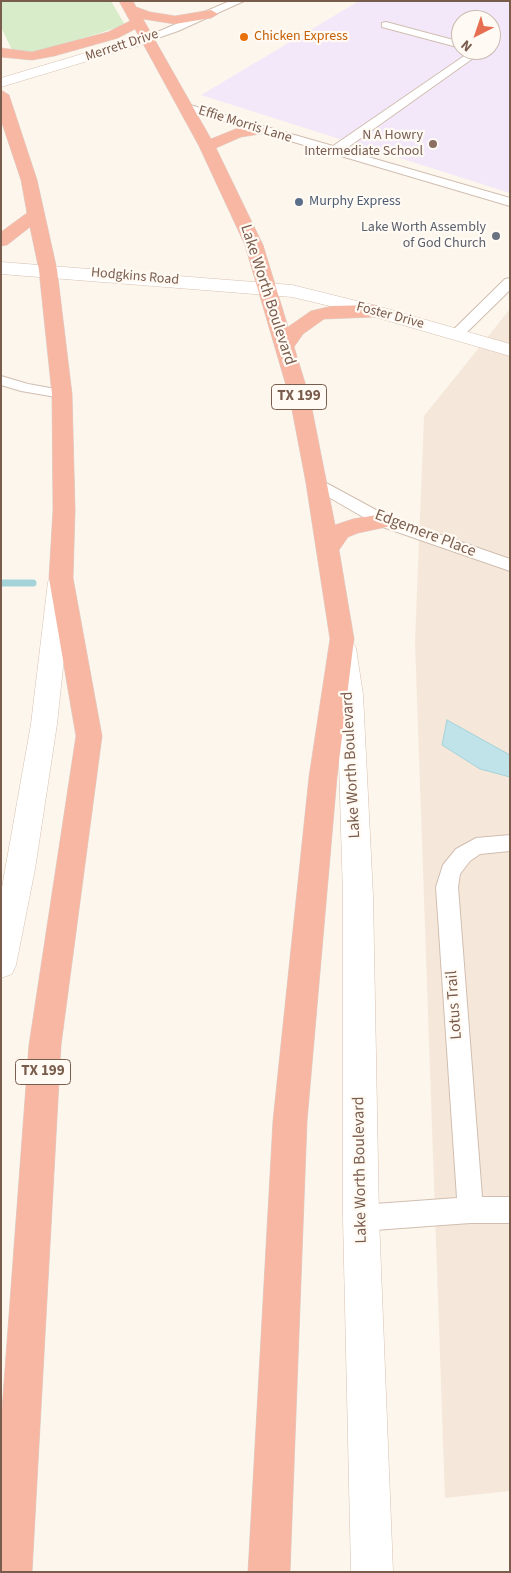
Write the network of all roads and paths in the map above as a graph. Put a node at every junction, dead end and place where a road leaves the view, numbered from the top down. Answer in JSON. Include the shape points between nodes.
{"nodes":[{"id":1,"x":239,"y":1,"type":"edge"},
{"id":2,"x":132,"y":11,"type":"edge"},
{"id":3,"x":211,"y":14,"type":"junction"},
{"id":4,"x":386,"y":25,"type":"dead end"},
{"id":5,"x":146,"y":39,"type":"junction"},
{"id":6,"x":451,"y":41,"type":"edge"},
{"id":7,"x":1,"y":52,"type":"edge"},
{"id":8,"x":465,"y":60,"type":"edge"},
{"id":9,"x":1,"y":83,"type":"edge"},
{"id":10,"x":1,"y":95,"type":"edge"},
{"id":11,"x":186,"y":107,"type":"junction"},
{"id":12,"x":6,"y":118,"type":"edge"},
{"id":13,"x":260,"y":130,"type":"junction"},
{"id":14,"x":207,"y":146,"type":"junction"},
{"id":15,"x":334,"y":151,"type":"junction"},
{"id":16,"x":510,"y":202,"type":"edge"},
{"id":17,"x":37,"y":214,"type":"junction"},
{"id":18,"x":1,"y":241,"type":"edge"},
{"id":19,"x":1,"y":268,"type":"edge"},
{"id":20,"x":48,"y":270,"type":"junction"},
{"id":21,"x":510,"y":282,"type":"edge"},
{"id":22,"x":268,"y":289,"type":"junction"},
{"id":23,"x":374,"y":310,"type":"junction"},
{"id":24,"x":456,"y":334,"type":"junction"},
{"id":25,"x":284,"y":347,"type":"junction"},
{"id":26,"x":510,"y":350,"type":"edge"},
{"id":27,"x":1,"y":380,"type":"edge"},
{"id":28,"x":62,"y":394,"type":"junction"},
{"id":29,"x":317,"y":483,"type":"junction"},
{"id":30,"x":383,"y":521,"type":"junction"},
{"id":31,"x":328,"y":549,"type":"junction"},
{"id":32,"x":510,"y":565,"type":"edge"},
{"id":33,"x":61,"y":578,"type":"junction"},
{"id":34,"x":342,"y":639,"type":"junction"},
{"id":35,"x":510,"y":843,"type":"edge"},
{"id":36,"x":2,"y":957,"type":"edge"},
{"id":37,"x":470,"y":1210,"type":"junction"},
{"id":38,"x":510,"y":1210,"type":"edge"},
{"id":39,"x":361,"y":1218,"type":"junction"},
{"id":40,"x":11,"y":1572,"type":"edge"},
{"id":41,"x":269,"y":1572,"type":"edge"},
{"id":42,"x":372,"y":1572,"type":"edge"}],
"edges":[{"from":1,"to":3,"type":"street","name":"Merrett Drive"},
{"from":2,"to":3,"type":"highway","via":[[175,20]]},
{"from":2,"to":5,"type":"highway","name":"Lake Worth Boulevard","number":"TX 199"},
{"from":2,"to":7,"type":"highway","via":[[113,35],[32,56],[12,56]]},
{"from":3,"to":5,"type":"street","name":"Merrett Drive"},
{"from":4,"to":6,"type":"street"},
{"from":5,"to":9,"type":"main road","name":"Merrett Drive"},
{"from":5,"to":11,"type":"highway","name":"Lake Worth Boulevard","number":"TX 199"},
{"from":8,"to":15,"type":"street"},
{"from":10,"to":12,"type":"highway","number":"TX 199"},
{"from":11,"to":13,"type":"street","name":"Effie Morris Lane"},
{"from":11,"to":14,"type":"highway","name":"Lake Worth Boulevard","number":"TX 199"},
{"from":12,"to":17,"type":"highway","number":"TX 199","via":[[29,180]]},
{"from":13,"to":14,"type":"highway","via":[[238,133]]},
{"from":13,"to":15,"type":"street","name":"Effie Morris Lane"},
{"from":14,"to":22,"type":"highway","name":"Lake Worth Boulevard","number":"TX 199","via":[[246,228]]},
{"from":15,"to":16,"type":"street","name":"Effie Morris Lane"},
{"from":17,"to":18,"type":"highway"},
{"from":17,"to":20,"type":"highway","number":"TX 199"},
{"from":19,"to":20,"type":"main road","name":"Hodgkins Road"},
{"from":20,"to":22,"type":"main road","name":"Hodgkins Road"},
{"from":20,"to":28,"type":"highway","number":"TX 199"},
{"from":21,"to":24,"type":"street"},
{"from":22,"to":23,"type":"main road","name":"Foster Drive"},
{"from":22,"to":25,"type":"highway","name":"Lake Worth Boulevard","number":"TX 199"},
{"from":23,"to":24,"type":"main road","name":"Foster Drive"},
{"from":23,"to":25,"type":"highway","via":[[318,315],[296,330]]},
{"from":24,"to":26,"type":"main road","name":"Foster Drive"},
{"from":25,"to":29,"type":"highway","name":"Lake Worth Boulevard","number":"TX 199","via":[[300,399]]},
{"from":27,"to":28,"type":"street"},
{"from":28,"to":33,"type":"highway","number":"TX 199","via":[[64,510]]},
{"from":29,"to":30,"type":"street","name":"Edgemere Place"},
{"from":29,"to":31,"type":"highway","name":"Lake Worth Boulevard","number":"TX 199"},
{"from":30,"to":31,"type":"highway","via":[[353,526],[340,532]]},
{"from":30,"to":32,"type":"street","name":"Edgemere Place"},
{"from":31,"to":34,"type":"highway","name":"Lake Worth Boulevard","number":"TX 199"},
{"from":33,"to":36,"type":"main road","number":"TX 199","via":[[44,724],[21,869]]},
{"from":33,"to":40,"type":"highway","number":"TX 199","via":[[89,736],[45,1045]]},
{"from":34,"to":39,"type":"main road","name":"Lake Worth Boulevard","number":"TX 199","via":[[350,695],[355,796]]},
{"from":34,"to":41,"type":"highway","number":"TX 199","via":[[323,777],[290,1121]]},
{"from":35,"to":37,"type":"street","name":"Lotus Trail","via":[[476,846],[463,855],[450,871],[447,887]]},
{"from":37,"to":38,"type":"street"},
{"from":37,"to":39,"type":"street"},
{"from":39,"to":42,"type":"main road","name":"Lake Worth Boulevard","number":"TX 199"}]}
